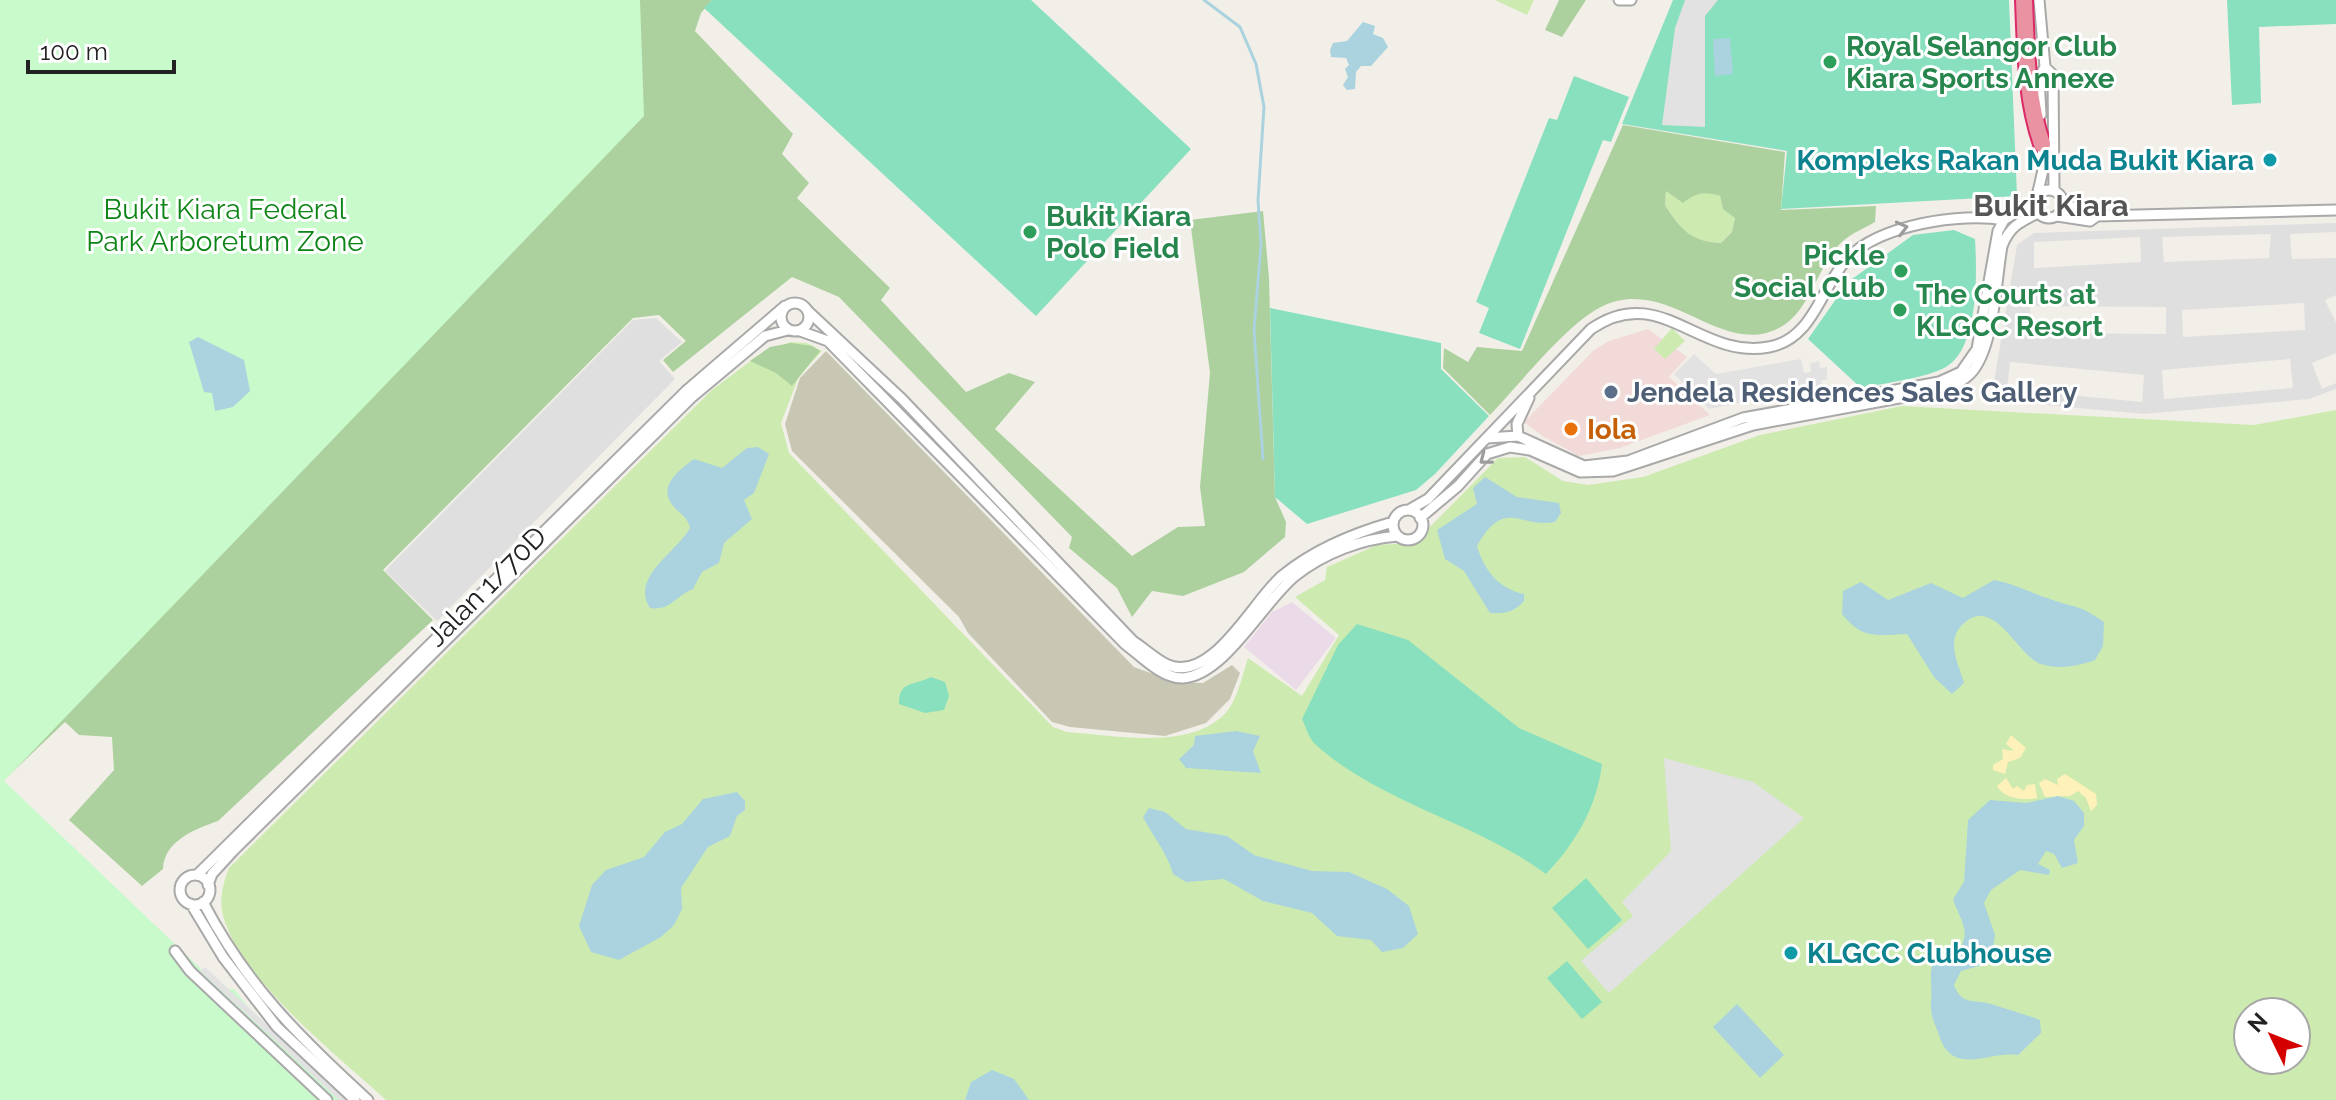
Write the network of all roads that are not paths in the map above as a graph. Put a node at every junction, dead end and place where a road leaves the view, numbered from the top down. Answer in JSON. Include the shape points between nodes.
{"nodes":[{"id":1,"x":1619,"y":0,"type":"edge"},
{"id":2,"x":1631,"y":0,"type":"edge"},
{"id":3,"x":2024,"y":0,"type":"edge"},
{"id":4,"x":2039,"y":0,"type":"edge"},
{"id":5,"x":2045,"y":67,"type":"junction"},
{"id":6,"x":2042,"y":144,"type":"junction"},
{"id":7,"x":2054,"y":190,"type":"junction"},
{"id":8,"x":2036,"y":198,"type":"junction"},
{"id":9,"x":2064,"y":204,"type":"junction"},
{"id":10,"x":2336,"y":210,"type":"edge"},
{"id":11,"x":2038,"y":213,"type":"junction"},
{"id":12,"x":2057,"y":216,"type":"junction"},
{"id":13,"x":2097,"y":216,"type":"junction"},
{"id":14,"x":2004,"y":220,"type":"junction"},
{"id":15,"x":785,"y":306,"type":"junction"},
{"id":16,"x":808,"y":311,"type":"junction"},
{"id":17,"x":788,"y":330,"type":"junction"},
{"id":18,"x":800,"y":331,"type":"junction"},
{"id":19,"x":1534,"y":388,"type":"junction"},
{"id":20,"x":1518,"y":436,"type":"junction"},
{"id":21,"x":1487,"y":438,"type":"junction"},
{"id":22,"x":1409,"y":510,"type":"junction"},
{"id":23,"x":1420,"y":518,"type":"junction"},
{"id":24,"x":1393,"y":522,"type":"junction"},
{"id":25,"x":1398,"y":536,"type":"junction"},
{"id":26,"x":197,"y":875,"type":"junction"},
{"id":27,"x":208,"y":885,"type":"junction"},
{"id":28,"x":203,"y":902,"type":"junction"},
{"id":29,"x":191,"y":904,"type":"junction"},
{"id":30,"x":175,"y":951,"type":"dead end"},
{"id":31,"x":327,"y":1100,"type":"edge"},
{"id":32,"x":355,"y":1100,"type":"edge"},
{"id":33,"x":368,"y":1100,"type":"edge"}],
"edges":[{"from":1,"to":2,"type":"street"},
{"from":3,"to":6,"type":"highway","via":[[2032,100]]},
{"from":4,"to":5,"type":"street"},
{"from":5,"to":6,"type":"street","via":[[2039,77]]},
{"from":5,"to":7,"type":"street","via":[[2053,75]]},
{"from":6,"to":8,"type":"street"},
{"from":7,"to":8,"type":"street","via":[[2044,190]]},
{"from":7,"to":9,"type":"street"},
{"from":8,"to":11,"type":"street"},
{"from":8,"to":14,"type":"street"},
{"from":9,"to":12,"type":"street"},
{"from":9,"to":13,"type":"street"},
{"from":10,"to":13,"type":"street"},
{"from":11,"to":12,"type":"street"},
{"from":11,"to":23,"type":"street","one_way":true,"via":[[2018,221],[2008,233],[1984,354],[1958,383],[1753,425],[1613,471],[1580,472],[1510,447],[1487,454]]},
{"from":12,"to":13,"type":"street","via":[[2083,221]]},
{"from":19,"to":14,"type":"street","one_way":true,"via":[[1591,329],[1616,314],[1657,314],[1706,338],[1739,347],[1768,347],[1791,338],[1808,322],[1849,257],[1877,237],[1910,225]]},
{"from":14,"to":20,"type":"street","via":[[1994,241],[1977,349],[1961,372],[1939,382],[1743,418],[1628,461],[1584,466]]},
{"from":15,"to":16,"type":"street","via":[[799,303]]},
{"from":15,"to":17,"type":"street","via":[[781,321]]},
{"from":15,"to":26,"type":"street","name":"Jalan 1/70D","via":[[686,391]]},
{"from":16,"to":18,"type":"street","via":[[808,322]]},
{"from":16,"to":24,"type":"street","via":[[902,399],[1133,641],[1168,665],[1197,664],[1209,657],[1236,632],[1260,597],[1309,557]]},
{"from":17,"to":18,"type":"street"},
{"from":17,"to":27,"type":"street","name":"Jalan 1/70D","via":[[765,336],[692,397],[244,840]]},
{"from":18,"to":25,"type":"street","via":[[828,341],[1125,644],[1180,679],[1217,661],[1263,607],[1313,563],[1353,545]]},
{"from":19,"to":20,"type":"street","via":[[1519,416]]},
{"from":19,"to":21,"type":"street"},
{"from":20,"to":21,"type":"street"},
{"from":21,"to":22,"type":"street","via":[[1428,499]]},
{"from":22,"to":23,"type":"street"},
{"from":22,"to":24,"type":"street"},
{"from":23,"to":25,"type":"street","via":[[1416,537]]},
{"from":24,"to":25,"type":"street"},
{"from":26,"to":27,"type":"street"},
{"from":26,"to":29,"type":"street","via":[[180,888]]},
{"from":27,"to":28,"type":"street"},
{"from":28,"to":29,"type":"street"},
{"from":28,"to":33,"type":"street","via":[[238,965],[263,997]]},
{"from":29,"to":32,"type":"street","via":[[223,957],[277,1027]]},
{"from":30,"to":31,"type":"street"}]}
